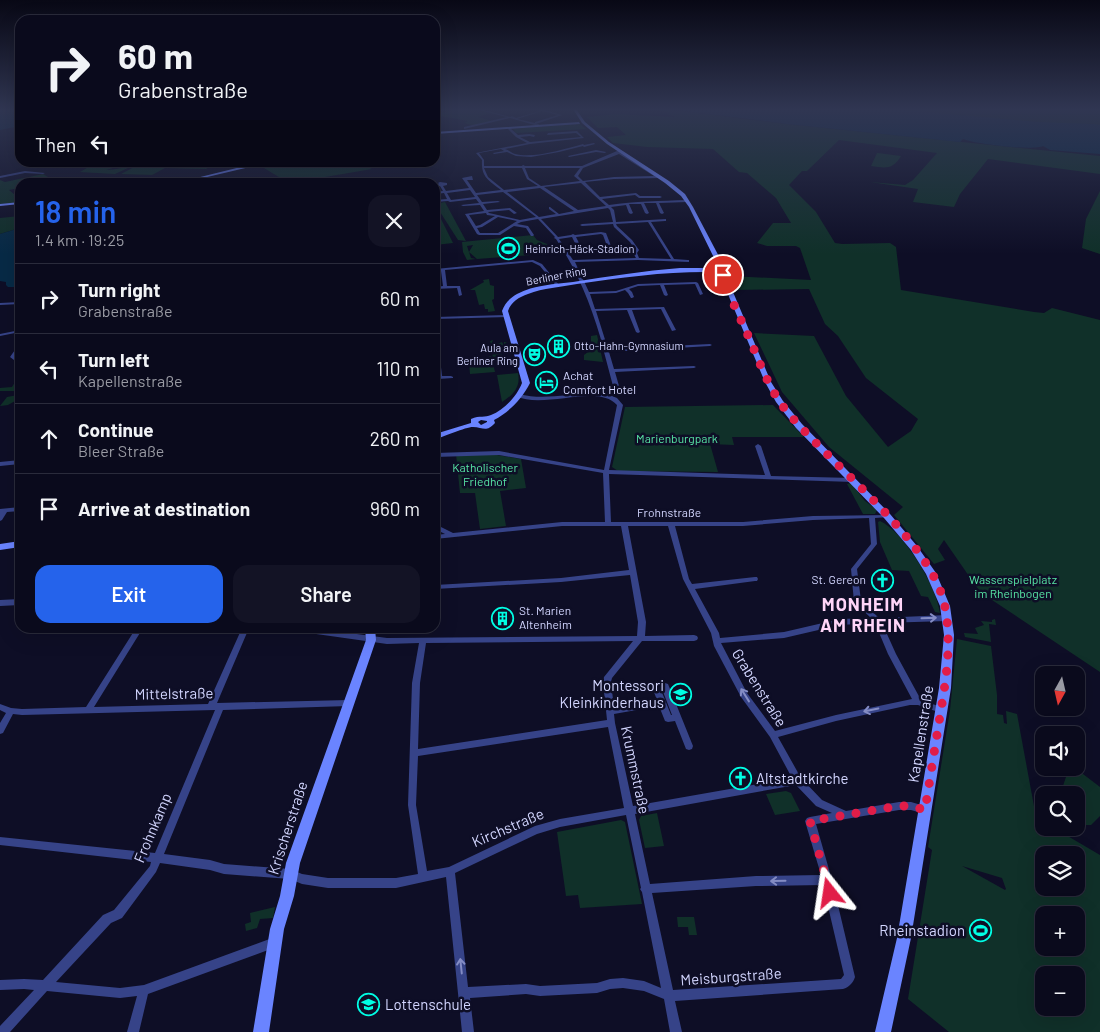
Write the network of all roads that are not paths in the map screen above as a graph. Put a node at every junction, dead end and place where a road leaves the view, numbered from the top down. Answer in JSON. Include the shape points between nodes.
{"nodes":[{"id":1,"x":481,"y":157,"type":"edge"},
{"id":2,"x":607,"y":157,"type":"edge"},
{"id":3,"x":628,"y":157,"type":"edge"},
{"id":4,"x":569,"y":161,"type":"dead end"},
{"id":5,"x":522,"y":166,"type":"junction"},
{"id":6,"x":565,"y":166,"type":"junction"},
{"id":7,"x":247,"y":167,"type":"edge"},
{"id":8,"x":482,"y":167,"type":"junction"},
{"id":9,"x":582,"y":168,"type":"junction"},
{"id":10,"x":43,"y":173,"type":"dead end"},
{"id":11,"x":0,"y":177,"type":"edge"},
{"id":12,"x":658,"y":177,"type":"junction"},
{"id":13,"x":199,"y":178,"type":"edge"},
{"id":14,"x":477,"y":181,"type":"dead end"},
{"id":15,"x":581,"y":181,"type":"junction"},
{"id":16,"x":538,"y":186,"type":"junction"},
{"id":17,"x":454,"y":187,"type":"dead end"},
{"id":18,"x":442,"y":188,"type":"junction"},
{"id":19,"x":473,"y":190,"type":"junction"},
{"id":20,"x":501,"y":191,"type":"junction"},
{"id":21,"x":673,"y":191,"type":"dead end"},
{"id":22,"x":478,"y":196,"type":"junction"},
{"id":23,"x":660,"y":197,"type":"dead end"},
{"id":24,"x":599,"y":198,"type":"junction"},
{"id":25,"x":449,"y":200,"type":"junction"},
{"id":26,"x":440,"y":201,"type":"edge"},
{"id":27,"x":687,"y":201,"type":"junction"},
{"id":28,"x":498,"y":202,"type":"dead end"},
{"id":29,"x":642,"y":202,"type":"junction"},
{"id":30,"x":657,"y":202,"type":"junction"},
{"id":31,"x":483,"y":203,"type":"junction"},
{"id":32,"x":626,"y":203,"type":"junction"},
{"id":33,"x":15,"y":204,"type":"edge"},
{"id":34,"x":0,"y":205,"type":"edge"},
{"id":35,"x":463,"y":205,"type":"dead end"},
{"id":36,"x":609,"y":206,"type":"junction"},
{"id":37,"x":550,"y":208,"type":"dead end"},
{"id":38,"x":487,"y":212,"type":"junction"},
{"id":39,"x":513,"y":212,"type":"dead end"},
{"id":40,"x":578,"y":212,"type":"junction"},
{"id":41,"x":631,"y":213,"type":"dead end"},
{"id":42,"x":647,"y":213,"type":"dead end"},
{"id":43,"x":662,"y":213,"type":"dead end"},
{"id":44,"x":559,"y":215,"type":"junction"},
{"id":45,"x":498,"y":216,"type":"junction"},
{"id":46,"x":539,"y":218,"type":"junction"},
{"id":47,"x":664,"y":220,"type":"dead end"},
{"id":48,"x":520,"y":221,"type":"junction"},
{"id":49,"x":649,"y":221,"type":"junction"},
{"id":50,"x":614,"y":222,"type":"junction"},
{"id":51,"x":515,"y":225,"type":"junction"},
{"id":52,"x":582,"y":225,"type":"dead end"},
{"id":53,"x":475,"y":227,"type":"junction"},
{"id":54,"x":532,"y":235,"type":"dead end"},
{"id":55,"x":573,"y":235,"type":"junction"},
{"id":56,"x":556,"y":238,"type":"junction"},
{"id":57,"x":609,"y":246,"type":"dead end"},
{"id":58,"x":580,"y":249,"type":"dead end"},
{"id":59,"x":638,"y":259,"type":"junction"},
{"id":60,"x":673,"y":260,"type":"junction"},
{"id":61,"x":688,"y":261,"type":"dead end"},
{"id":62,"x":572,"y":262,"type":"junction"},
{"id":63,"x":443,"y":270,"type":"joint"},
{"id":64,"x":720,"y":270,"type":"junction"},
{"id":65,"x":583,"y":282,"type":"junction"},
{"id":66,"x":661,"y":284,"type":"junction"},
{"id":67,"x":558,"y":286,"type":"junction"},
{"id":68,"x":440,"y":288,"type":"edge"},
{"id":69,"x":445,"y":288,"type":"junction"},
{"id":70,"x":626,"y":289,"type":"junction"},
{"id":71,"x":588,"y":294,"type":"junction"},
{"id":72,"x":701,"y":294,"type":"dead end"},
{"id":73,"x":666,"y":295,"type":"dead end"},
{"id":74,"x":460,"y":296,"type":"dead end"},
{"id":75,"x":632,"y":297,"type":"dead end"},
{"id":76,"x":15,"y":303,"type":"edge"},
{"id":77,"x":0,"y":304,"type":"edge"},
{"id":78,"x":629,"y":309,"type":"junction"},
{"id":79,"x":594,"y":310,"type":"junction"},
{"id":80,"x":506,"y":316,"type":"junction"},
{"id":81,"x":440,"y":318,"type":"edge"},
{"id":82,"x":674,"y":330,"type":"dead end"},
{"id":83,"x":15,"y":332,"type":"edge"},
{"id":84,"x":638,"y":332,"type":"dead end"},
{"id":85,"x":0,"y":335,"type":"edge"},
{"id":86,"x":710,"y":345,"type":"dead end"},
{"id":87,"x":605,"y":351,"type":"junction"},
{"id":88,"x":15,"y":353,"type":"edge"},
{"id":89,"x":14,"y":359,"type":"dead end"},
{"id":90,"x":694,"y":366,"type":"dead end"},
{"id":91,"x":612,"y":371,"type":"junction"},
{"id":92,"x":451,"y":377,"type":"dead end"},
{"id":93,"x":440,"y":378,"type":"edge"},
{"id":94,"x":518,"y":396,"type":"junction"},
{"id":95,"x":610,"y":396,"type":"junction"},
{"id":96,"x":440,"y":437,"type":"edge"},
{"id":97,"x":758,"y":446,"type":"dead end"},
{"id":98,"x":440,"y":453,"type":"edge"},
{"id":99,"x":15,"y":462,"type":"edge"},
{"id":100,"x":0,"y":464,"type":"edge"},
{"id":101,"x":606,"y":472,"type":"junction"},
{"id":102,"x":770,"y":477,"type":"junction"},
{"id":103,"x":853,"y":480,"type":"junction"},
{"id":104,"x":3,"y":511,"type":"edge"},
{"id":105,"x":887,"y":516,"type":"junction"},
{"id":106,"x":872,"y":518,"type":"junction"},
{"id":107,"x":0,"y":519,"type":"edge"},
{"id":108,"x":608,"y":522,"type":"junction"},
{"id":109,"x":624,"y":524,"type":"junction"},
{"id":110,"x":671,"y":524,"type":"junction"},
{"id":111,"x":440,"y":528,"type":"edge"},
{"id":112,"x":451,"y":534,"type":"junction"},
{"id":113,"x":440,"y":536,"type":"edge"},
{"id":114,"x":15,"y":545,"type":"edge"},
{"id":115,"x":0,"y":547,"type":"edge"},
{"id":116,"x":633,"y":572,"type":"junction"},
{"id":117,"x":755,"y":579,"type":"dead end"},
{"id":118,"x":440,"y":587,"type":"edge"},
{"id":119,"x":690,"y":587,"type":"junction"},
{"id":120,"x":15,"y":602,"type":"edge"},
{"id":121,"x":0,"y":603,"type":"edge"},
{"id":122,"x":947,"y":618,"type":"junction"},
{"id":123,"x":877,"y":620,"type":"junction"},
{"id":124,"x":136,"y":633,"type":"edge"},
{"id":125,"x":244,"y":633,"type":"edge"},
{"id":126,"x":327,"y":633,"type":"edge"},
{"id":127,"x":370,"y":633,"type":"edge"},
{"id":128,"x":642,"y":637,"type":"junction"},
{"id":129,"x":694,"y":638,"type":"dead end"},
{"id":130,"x":371,"y":640,"type":"junction"},
{"id":131,"x":423,"y":640,"type":"junction"},
{"id":132,"x":717,"y":641,"type":"junction"},
{"id":133,"x":662,"y":702,"type":"junction"},
{"id":134,"x":918,"y":702,"type":"junction"},
{"id":135,"x":349,"y":703,"type":"junction"},
{"id":136,"x":0,"y":707,"type":"edge"},
{"id":137,"x":216,"y":707,"type":"junction"},
{"id":138,"x":88,"y":710,"type":"junction"},
{"id":139,"x":941,"y":710,"type":"junction"},
{"id":140,"x":11,"y":711,"type":"junction"},
{"id":141,"x":610,"y":712,"type":"junction"},
{"id":142,"x":677,"y":717,"type":"junction"},
{"id":143,"x":611,"y":722,"type":"junction"},
{"id":144,"x":0,"y":731,"type":"edge"},
{"id":145,"x":773,"y":735,"type":"junction"},
{"id":146,"x":689,"y":746,"type":"dead end"},
{"id":147,"x":413,"y":753,"type":"junction"},
{"id":148,"x":798,"y":781,"type":"junction"},
{"id":149,"x":925,"y":810,"type":"junction"},
{"id":150,"x":630,"y":811,"type":"junction"},
{"id":151,"x":845,"y":814,"type":"junction"},
{"id":152,"x":0,"y":842,"type":"edge"},
{"id":153,"x":157,"y":858,"type":"junction"},
{"id":154,"x":450,"y":871,"type":"junction"},
{"id":155,"x":290,"y":874,"type":"junction"},
{"id":156,"x":423,"y":877,"type":"junction"},
{"id":157,"x":827,"y":880,"type":"junction"},
{"id":158,"x":646,"y":889,"type":"junction"},
{"id":159,"x":275,"y":942,"type":"junction"},
{"id":160,"x":850,"y":977,"type":"joint"},
{"id":161,"x":0,"y":985,"type":"edge"},
{"id":162,"x":46,"y":987,"type":"junction"},
{"id":163,"x":144,"y":990,"type":"junction"},
{"id":164,"x":464,"y":993,"type":"junction"},
{"id":165,"x":669,"y":996,"type":"junction"},
{"id":166,"x":2,"y":1032,"type":"edge"},
{"id":167,"x":133,"y":1032,"type":"edge"},
{"id":168,"x":261,"y":1032,"type":"edge"},
{"id":169,"x":468,"y":1032,"type":"edge"},
{"id":170,"x":676,"y":1032,"type":"edge"},
{"id":171,"x":883,"y":1032,"type":"edge"}],
"edges":[{"from":1,"to":8,"type":"street"},
{"from":2,"to":9,"type":"street"},
{"from":3,"to":12,"type":"street","name":"Kapellenstraße"},
{"from":4,"to":6,"type":"street"},
{"from":5,"to":6,"type":"street"},
{"from":5,"to":8,"type":"street"},
{"from":5,"to":16,"type":"street"},
{"from":6,"to":9,"type":"street"},
{"from":7,"to":13,"type":"street"},
{"from":8,"to":20,"type":"street","via":[[487,178]]},
{"from":9,"to":15,"type":"street","via":[[576,175]]},
{"from":10,"to":11,"type":"street","via":[[25,172]]},
{"from":12,"to":15,"type":"street"},
{"from":12,"to":21,"type":"street"},
{"from":12,"to":27,"type":"street","name":"Kapellenstraße"},
{"from":14,"to":19,"type":"street","via":[[466,181]]},
{"from":15,"to":16,"type":"street"},
{"from":15,"to":24,"type":"street"},
{"from":16,"to":20,"type":"street"},
{"from":16,"to":40,"type":"street"},
{"from":17,"to":18,"type":"street"},
{"from":18,"to":19,"type":"street"},
{"from":18,"to":25,"type":"street"},
{"from":19,"to":22,"type":"street"},
{"from":20,"to":22,"type":"street"},
{"from":20,"to":46,"type":"street"},
{"from":22,"to":25,"type":"street"},
{"from":22,"to":31,"type":"street"},
{"from":23,"to":24,"type":"street","via":[[636,194]]},
{"from":24,"to":36,"type":"street"},
{"from":25,"to":26,"type":"street"},
{"from":27,"to":30,"type":"street"},
{"from":27,"to":64,"type":"street","name":"Kapellenstraße"},
{"from":28,"to":31,"type":"street"},
{"from":29,"to":30,"type":"street"},
{"from":29,"to":32,"type":"street"},
{"from":29,"to":42,"type":"street"},
{"from":30,"to":43,"type":"street"},
{"from":31,"to":35,"type":"street"},
{"from":31,"to":38,"type":"street"},
{"from":32,"to":36,"type":"street"},
{"from":32,"to":41,"type":"street"},
{"from":33,"to":34,"type":"street"},
{"from":36,"to":40,"type":"street"},
{"from":36,"to":50,"type":"street"},
{"from":37,"to":44,"type":"street"},
{"from":38,"to":39,"type":"street"},
{"from":38,"to":45,"type":"street"},
{"from":38,"to":53,"type":"street","via":[[468,214]]},
{"from":40,"to":44,"type":"street"},
{"from":44,"to":46,"type":"street"},
{"from":45,"to":48,"type":"street"},
{"from":45,"to":53,"type":"street"},
{"from":46,"to":48,"type":"street"},
{"from":46,"to":56,"type":"street"},
{"from":47,"to":49,"type":"street"},
{"from":48,"to":51,"type":"street"},
{"from":49,"to":50,"type":"street"},
{"from":49,"to":60,"type":"street"},
{"from":50,"to":52,"type":"street"},
{"from":50,"to":59,"type":"street","via":[[637,250]]},
{"from":51,"to":53,"type":"street","via":[[499,234],[484,235],[479,234]]},
{"from":51,"to":54,"type":"street","via":[[527,227]]},
{"from":55,"to":56,"type":"street"},
{"from":55,"to":57,"type":"street","via":[[601,232]]},
{"from":55,"to":58,"type":"street"},
{"from":56,"to":62,"type":"street"},
{"from":59,"to":60,"type":"street"},
{"from":59,"to":62,"type":"street"},
{"from":60,"to":61,"type":"street"},
{"from":62,"to":65,"type":"street"},
{"from":63,"to":67,"type":"street","via":[[533,261],[539,263]]},
{"from":63,"to":69,"type":"street"},
{"from":64,"to":65,"type":"street","name":"Berliner Ring","via":[[650,271]]},
{"from":64,"to":103,"type":"street","name":"Kapellenstraße","via":[[774,394],[799,426]]},
{"from":65,"to":67,"type":"street","name":"Berliner Ring"},
{"from":65,"to":71,"type":"street"},
{"from":66,"to":70,"type":"street"},
{"from":66,"to":72,"type":"street","via":[[696,283]]},
{"from":66,"to":73,"type":"street"},
{"from":67,"to":80,"type":"street","name":"Berliner Ring","via":[[530,291],[515,298],[506,307]]},
{"from":68,"to":69,"type":"street"},
{"from":69,"to":74,"type":"street","via":[[459,287]]},
{"from":70,"to":71,"type":"street"},
{"from":70,"to":75,"type":"street"},
{"from":71,"to":79,"type":"street"},
{"from":76,"to":77,"type":"street"},
{"from":78,"to":79,"type":"street"},
{"from":78,"to":82,"type":"street","via":[[662,308]]},
{"from":78,"to":84,"type":"street"},
{"from":79,"to":87,"type":"street"},
{"from":80,"to":81,"type":"street"},
{"from":80,"to":94,"type":"street","via":[[526,378],[525,387]]},
{"from":83,"to":85,"type":"street"},
{"from":86,"to":87,"type":"street"},
{"from":87,"to":91,"type":"street"},
{"from":88,"to":89,"type":"street"},
{"from":90,"to":91,"type":"street"},
{"from":91,"to":95,"type":"street","via":[[616,386]]},
{"from":92,"to":93,"type":"street"},
{"from":94,"to":95,"type":"street","via":[[540,399]]},
{"from":94,"to":96,"type":"street","via":[[490,419],[487,426],[475,424]]},
{"from":95,"to":101,"type":"street","via":[[620,405]]},
{"from":97,"to":102,"type":"street"},
{"from":98,"to":101,"type":"street","via":[[499,453]]},
{"from":99,"to":100,"type":"street"},
{"from":101,"to":102,"type":"street"},
{"from":101,"to":108,"type":"street"},
{"from":102,"to":103,"type":"street"},
{"from":103,"to":105,"type":"street","name":"Kapellenstraße"},
{"from":104,"to":107,"type":"street"},
{"from":105,"to":106,"type":"street","name":"Frohnstraße"},
{"from":105,"to":122,"type":"street","name":"Kapellenstraße","via":[[924,560],[943,598]]},
{"from":106,"to":110,"type":"street","name":"Frohnstraße"},
{"from":106,"to":123,"type":"street","via":[[874,544],[854,568],[860,604]]},
{"from":108,"to":109,"type":"street","name":"Frohnstraße"},
{"from":108,"to":112,"type":"street","name":"Frohnstraße"},
{"from":109,"to":110,"type":"street","name":"Frohnstraße"},
{"from":109,"to":116,"type":"street"},
{"from":110,"to":119,"type":"street","name":"Grabenstraße"},
{"from":111,"to":112,"type":"street"},
{"from":112,"to":113,"type":"street","name":"Frohnstraße"},
{"from":114,"to":115,"type":"street"},
{"from":116,"to":118,"type":"street","via":[[561,580]]},
{"from":116,"to":128,"type":"street"},
{"from":117,"to":119,"type":"street"},
{"from":119,"to":132,"type":"street","name":"Grabenstraße"},
{"from":120,"to":121,"type":"street"},
{"from":123,"to":122,"type":"street","one_way":true},
{"from":122,"to":139,"type":"street","name":"Kapellenstraße","via":[[949,649]]},
{"from":123,"to":132,"type":"street","via":[[840,622],[784,634]]},
{"from":123,"to":134,"type":"street"},
{"from":124,"to":138,"type":"street"},
{"from":125,"to":137,"type":"street","name":"Frohnkamp"},
{"from":126,"to":130,"type":"street"},
{"from":127,"to":130,"type":"street"},
{"from":128,"to":129,"type":"street"},
{"from":128,"to":131,"type":"street"},
{"from":128,"to":141,"type":"street","name":"Krummstraße","via":[[608,677]]},
{"from":130,"to":131,"type":"street"},
{"from":130,"to":135,"type":"street","name":"Krischerstraße"},
{"from":131,"to":147,"type":"street","via":[[416,683]]},
{"from":145,"to":132,"type":"street","name":"Grabenstraße","one_way":true,"via":[[744,694]]},
{"from":133,"to":141,"type":"street"},
{"from":133,"to":142,"type":"street","via":[[668,719]]},
{"from":133,"to":142,"type":"street","via":[[656,688],[665,686]]},
{"from":134,"to":139,"type":"street"},
{"from":134,"to":145,"type":"street","one_way":true,"via":[[836,718]]},
{"from":135,"to":137,"type":"street","name":"Mittelstraße"},
{"from":135,"to":155,"type":"street","name":"Krischerstraße"},
{"from":136,"to":140,"type":"street","name":"Mittelstraße"},
{"from":137,"to":138,"type":"street","name":"Mittelstraße"},
{"from":137,"to":153,"type":"street","name":"Frohnkamp"},
{"from":138,"to":140,"type":"street","name":"Mittelstraße"},
{"from":139,"to":149,"type":"street","name":"Kapellenstraße"},
{"from":140,"to":144,"type":"street"},
{"from":141,"to":143,"type":"street","name":"Krummstraße"},
{"from":142,"to":146,"type":"street"},
{"from":143,"to":147,"type":"street"},
{"from":143,"to":150,"type":"street","name":"Krummstraße"},
{"from":145,"to":148,"type":"street","name":"Grabenstraße"},
{"from":147,"to":156,"type":"street","via":[[412,805]]},
{"from":148,"to":150,"type":"street","name":"Kirchstraße"},
{"from":148,"to":151,"type":"street","name":"Grabenstraße","via":[[819,803]]},
{"from":149,"to":151,"type":"street","via":[[899,806]]},
{"from":149,"to":171,"type":"street","name":"Kapellenstraße","via":[[904,938]]},
{"from":150,"to":154,"type":"street","name":"Kirchstraße","via":[[535,830]]},
{"from":150,"to":158,"type":"street","name":"Krummstraße"},
{"from":151,"to":157,"type":"street","via":[[810,821]]},
{"from":152,"to":153,"type":"street","name":"Kirchstraße"},
{"from":153,"to":155,"type":"street","name":"Kirchstraße","via":[[210,864],[224,869]]},
{"from":153,"to":162,"type":"street","name":"Frohnkamp","via":[[148,876],[118,914],[107,919]]},
{"from":154,"to":156,"type":"street","name":"Kirchstraße"},
{"from":164,"to":154,"type":"street","one_way":true},
{"from":155,"to":156,"type":"street","name":"Kirchstraße","via":[[302,879],[345,884],[396,883]]},
{"from":155,"to":159,"type":"street","name":"Krischerstraße"},
{"from":157,"to":158,"type":"street","one_way":true},
{"from":157,"to":160,"type":"street"},
{"from":158,"to":165,"type":"street","name":"Krummstraße"},
{"from":159,"to":163,"type":"street"},
{"from":159,"to":168,"type":"street","name":"Krischerstraße"},
{"from":160,"to":165,"type":"street","name":"Meisburgstraße","via":[[843,984]]},
{"from":161,"to":162,"type":"street"},
{"from":162,"to":163,"type":"street","via":[[120,993]]},
{"from":162,"to":166,"type":"street"},
{"from":163,"to":167,"type":"street"},
{"from":164,"to":165,"type":"street","name":"Meisburgstraße","via":[[578,989],[623,983],[644,986]]},
{"from":164,"to":169,"type":"street"},
{"from":165,"to":170,"type":"street","name":"Krummstraße"}]}
